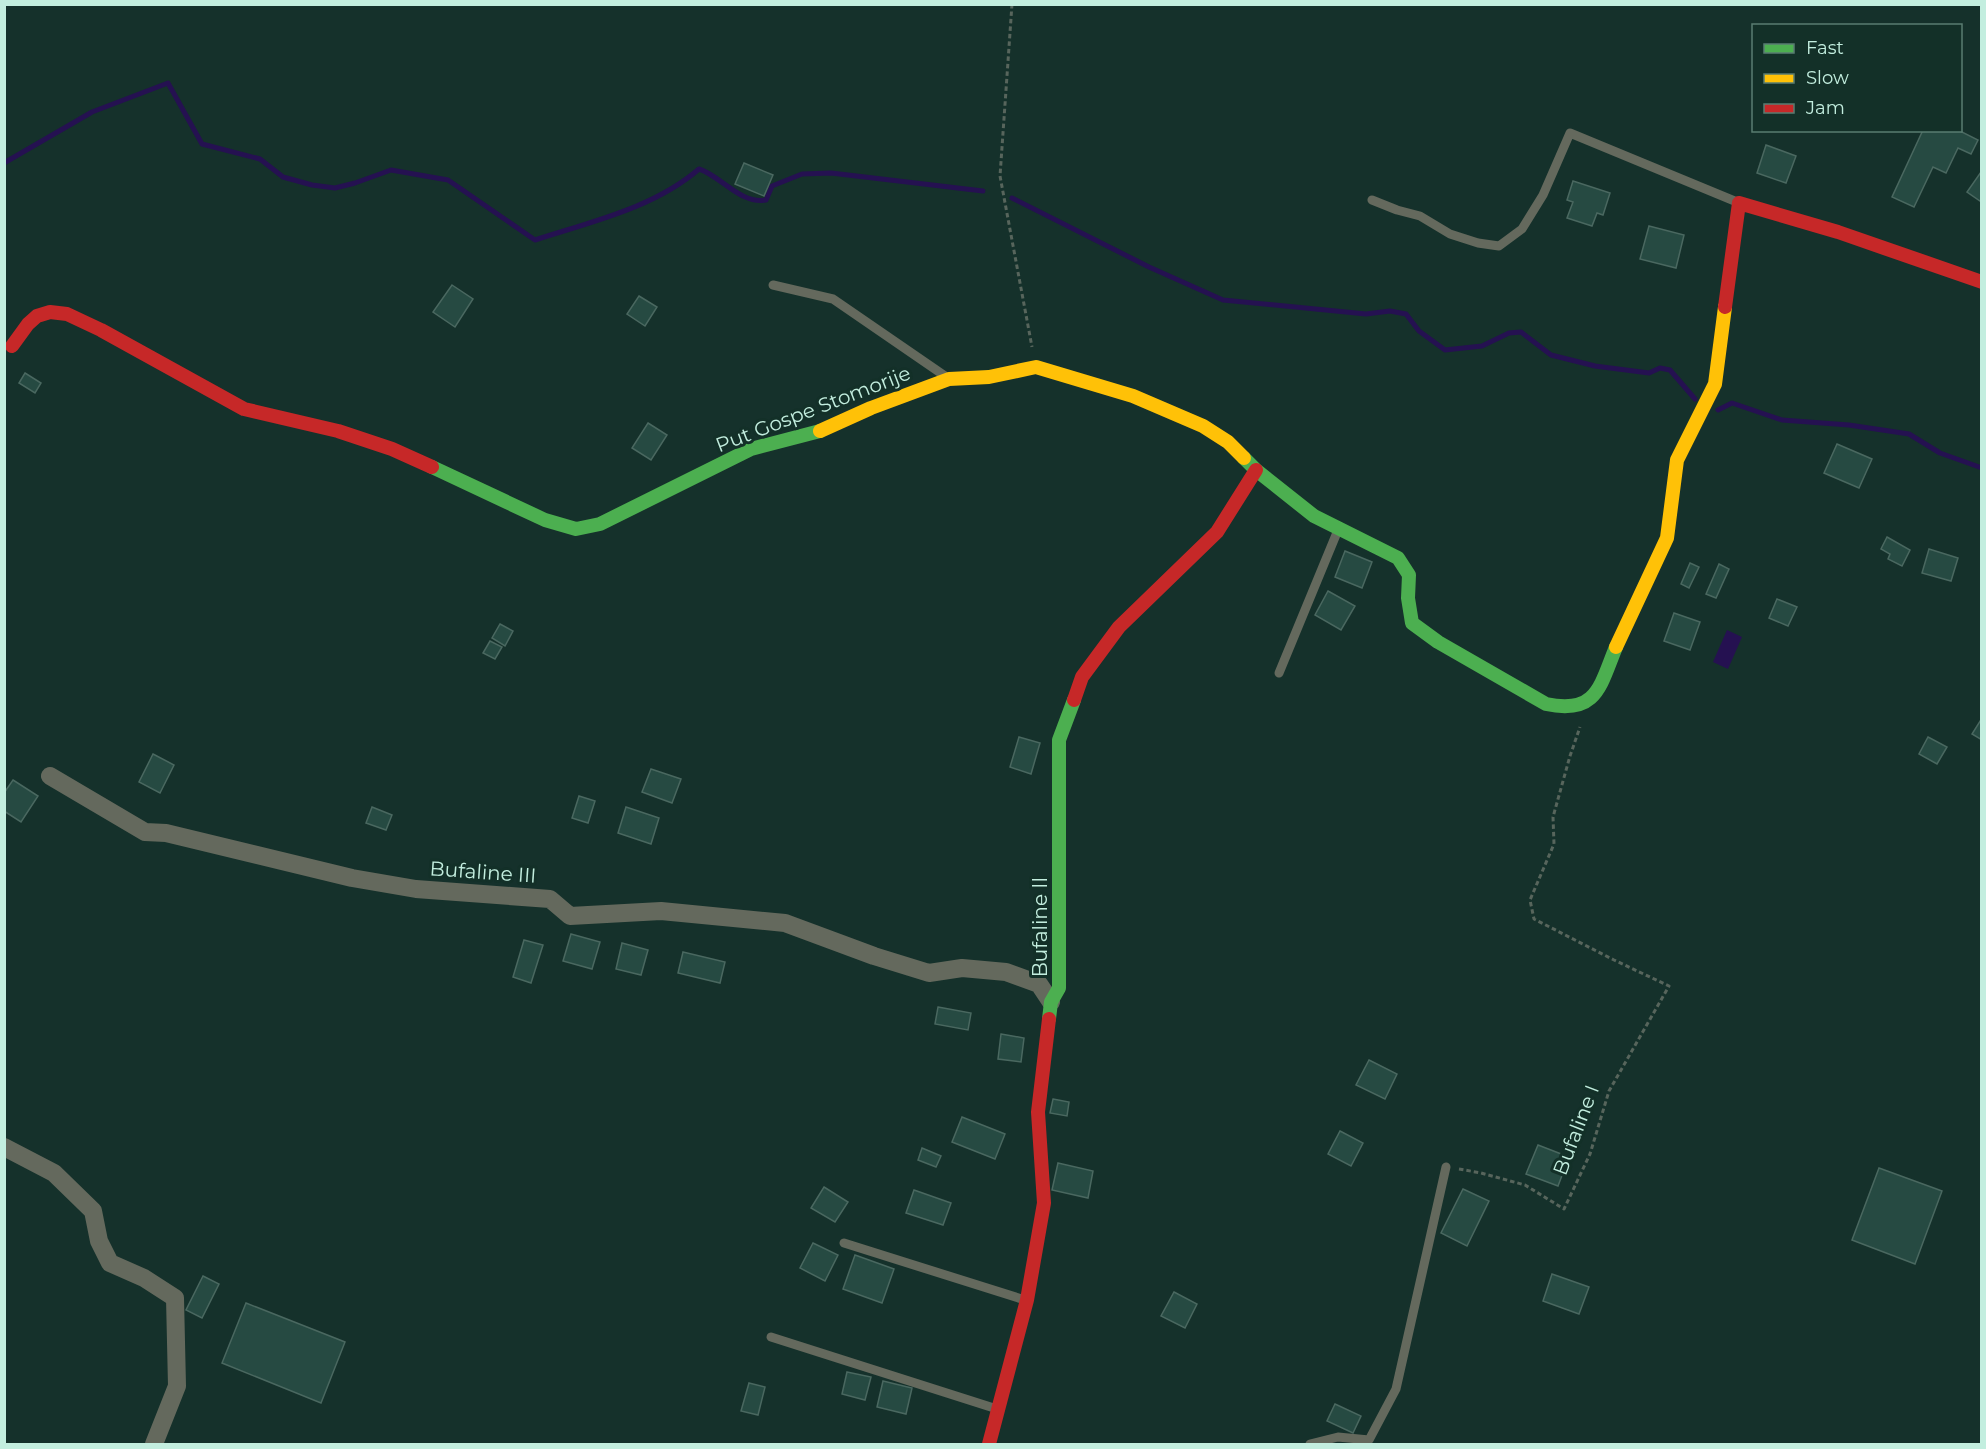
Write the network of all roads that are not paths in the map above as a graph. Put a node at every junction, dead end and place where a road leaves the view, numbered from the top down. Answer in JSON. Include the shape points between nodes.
{"nodes":[{"id":1,"x":1372,"y":200,"type":"dead end"},
{"id":2,"x":1739,"y":202,"type":"junction"},
{"id":3,"x":1982,"y":282,"type":"edge"},
{"id":4,"x":773,"y":285,"type":"dead end"},
{"id":5,"x":8,"y":351,"type":"edge"},
{"id":6,"x":950,"y":379,"type":"junction"},
{"id":7,"x":1256,"y":470,"type":"junction"},
{"id":8,"x":1339,"y":528,"type":"junction"},
{"id":9,"x":1279,"y":673,"type":"dead end"},
{"id":10,"x":50,"y":776,"type":"dead end"},
{"id":11,"x":1051,"y":1002,"type":"junction"},
{"id":12,"x":4,"y":1148,"type":"edge"},
{"id":13,"x":1446,"y":1167,"type":"road end"},
{"id":14,"x":844,"y":1243,"type":"dead end"},
{"id":15,"x":1027,"y":1300,"type":"junction"},
{"id":16,"x":771,"y":1337,"type":"dead end"},
{"id":17,"x":998,"y":1409,"type":"junction"},
{"id":18,"x":154,"y":1444,"type":"edge"},
{"id":19,"x":989,"y":1444,"type":"edge"},
{"id":20,"x":1310,"y":1444,"type":"edge"}],
"edges":[{"from":1,"to":2,"type":"lane","via":[[1420,216],[1450,234],[1499,246],[1522,229],[1544,195],[1570,133]]},
{"from":2,"to":3,"type":"street"},
{"from":2,"to":8,"type":"street","name":"Put Gospe Stomorije","via":[[1715,384],[1677,460],[1667,538],[1599,688],[1590,699],[1564,708],[1546,704],[1438,642],[1412,623],[1409,575],[1398,558]]},
{"from":4,"to":6,"type":"lane","via":[[833,299]]},
{"from":5,"to":6,"type":"street","name":"Put Gospe Stomorije","via":[[37,316],[50,312],[66,314],[244,409],[338,431],[392,449],[545,520],[576,529],[600,524],[751,449],[816,432]]},
{"from":6,"to":7,"type":"street","name":"Put Gospe Stomorije","via":[[989,377],[1036,367],[1133,396],[1203,426],[1228,442]]},
{"from":7,"to":8,"type":"street","name":"Put Gospe Stomorije","via":[[1314,516]]},
{"from":7,"to":11,"type":"street","name":"Bufaline II","via":[[1217,532],[1119,627],[1082,677],[1059,740],[1059,988]]},
{"from":8,"to":9,"type":"lane"},
{"from":10,"to":11,"type":"street","name":"Bufaline III","via":[[145,832],[166,833],[352,878],[416,889],[550,899],[570,916],[662,911],[785,922],[929,973],[962,968],[1006,972],[1039,984]]},
{"from":11,"to":15,"type":"street","name":"Bufaline II","via":[[1038,1112],[1044,1203]]},
{"from":12,"to":18,"type":"street","via":[[54,1173],[93,1211],[99,1241],[110,1263],[175,1298],[177,1386]]},
{"from":13,"to":20,"type":"lane","via":[[1396,1389],[1369,1440],[1338,1437]]},
{"from":14,"to":15,"type":"lane"},
{"from":15,"to":17,"type":"street","name":"Bufaline II"},
{"from":16,"to":17,"type":"lane"},
{"from":17,"to":19,"type":"street","name":"Bufaline II"}]}
